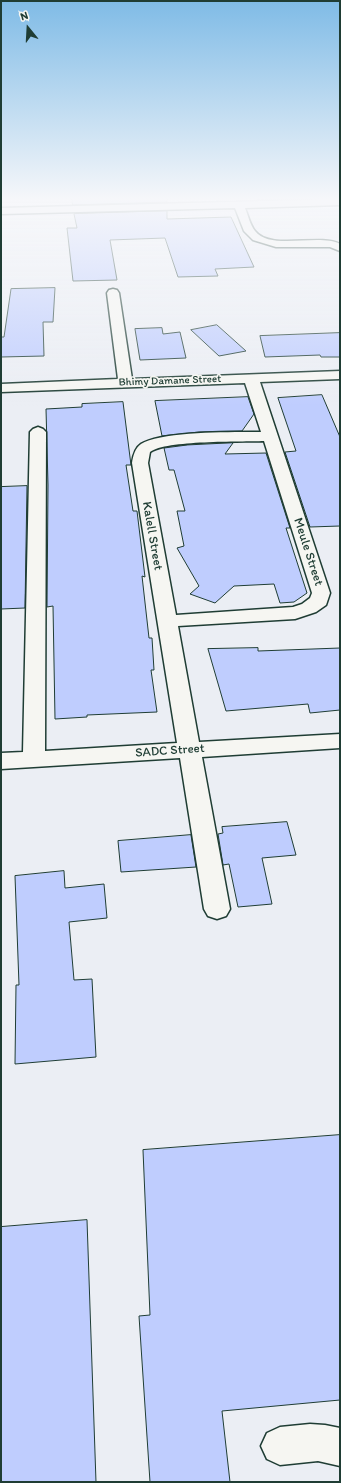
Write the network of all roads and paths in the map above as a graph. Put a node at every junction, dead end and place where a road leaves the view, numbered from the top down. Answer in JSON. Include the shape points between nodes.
{"nodes":[{"id":1,"x":113,"y":293,"type":"dead end"},
{"id":2,"x":340,"y":375,"type":"edge"},
{"id":3,"x":252,"y":378,"type":"junction"},
{"id":4,"x":126,"y":383,"type":"junction"},
{"id":5,"x":1,"y":388,"type":"edge"},
{"id":6,"x":38,"y":432,"type":"dead end"},
{"id":7,"x":271,"y":436,"type":"junction"},
{"id":8,"x":168,"y":621,"type":"junction"},
{"id":9,"x":340,"y":741,"type":"edge"},
{"id":10,"x":189,"y":750,"type":"junction"},
{"id":11,"x":34,"y":759,"type":"junction"},
{"id":12,"x":1,"y":761,"type":"edge"},
{"id":13,"x":217,"y":910,"type":"dead end"},
{"id":14,"x":280,"y":1446,"type":"dead end"},
{"id":15,"x":340,"y":1447,"type":"edge"}],
"edges":[{"from":1,"to":4,"type":"street"},
{"from":2,"to":3,"type":"street","name":"Bhimy Damane Street"},
{"from":3,"to":4,"type":"street","name":"Bhimy Damane Street"},
{"from":3,"to":7,"type":"street","name":"Meule Street"},
{"from":4,"to":5,"type":"street","name":"Bhimy Damane Street"},
{"from":6,"to":11,"type":"street"},
{"from":7,"to":8,"type":"street","name":"Kalell Street","via":[[177,441],[148,447],[141,454],[140,463]]},
{"from":7,"to":8,"type":"street","name":"Meule Street","via":[[322,593],[319,601],[295,613]]},
{"from":8,"to":10,"type":"street","name":"Kalell Street"},
{"from":9,"to":10,"type":"street","name":"SADC Street"},
{"from":10,"to":11,"type":"street","name":"SADC Street"},
{"from":10,"to":13,"type":"street","name":"Kalell Street"},
{"from":11,"to":12,"type":"street","name":"SADC Street"},
{"from":14,"to":15,"type":"street","via":[[317,1442]]}]}
